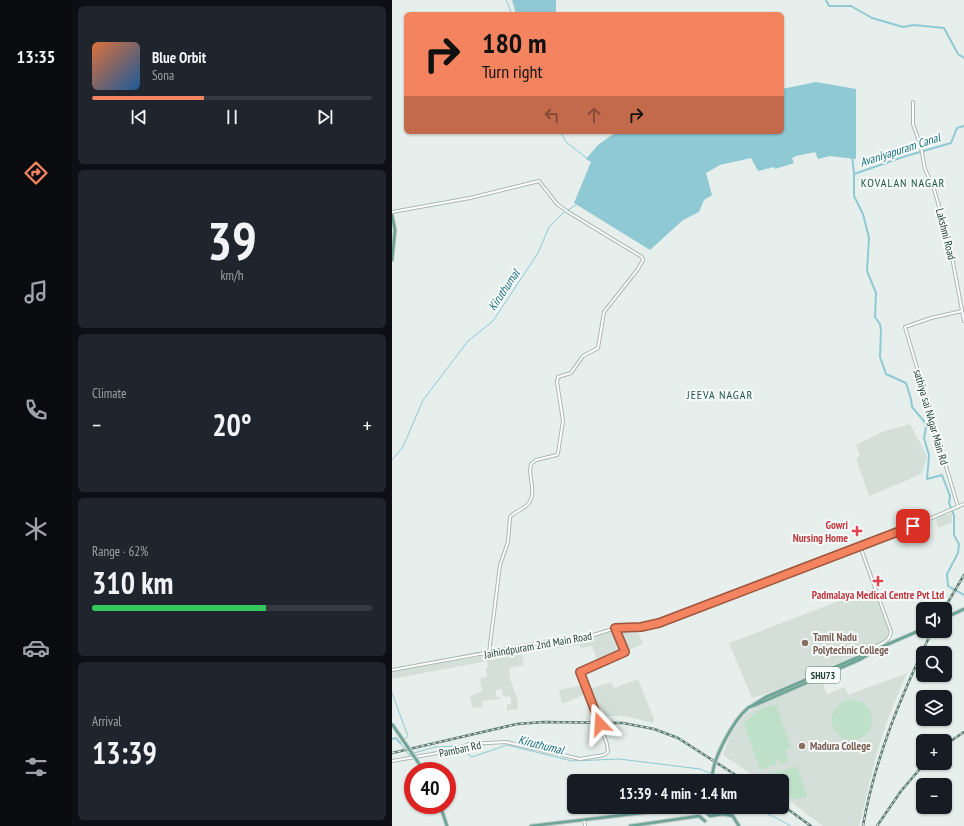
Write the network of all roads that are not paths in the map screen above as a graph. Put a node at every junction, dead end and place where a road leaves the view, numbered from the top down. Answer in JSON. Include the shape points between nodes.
{"nodes":[{"id":1,"x":913,"y":102,"type":"dead end"},
{"id":2,"x":392,"y":214,"type":"edge"},
{"id":3,"x":392,"y":260,"type":"edge"},
{"id":4,"x":962,"y":311,"type":"junction"},
{"id":5,"x":964,"y":321,"type":"edge"},
{"id":6,"x":964,"y":504,"type":"edge"},
{"id":7,"x":958,"y":507,"type":"junction"},
{"id":8,"x":860,"y":546,"type":"junction"},
{"id":9,"x":964,"y":609,"type":"edge"},
{"id":10,"x":952,"y":615,"type":"edge"},
{"id":11,"x":615,"y":628,"type":"junction"},
{"id":12,"x":916,"y":632,"type":"edge"},
{"id":13,"x":875,"y":650,"type":"junction"},
{"id":14,"x":489,"y":653,"type":"junction"},
{"id":15,"x":863,"y":654,"type":"junction"},
{"id":16,"x":392,"y":670,"type":"edge"},
{"id":17,"x":750,"y":707,"type":"junction"},
{"id":18,"x":392,"y":724,"type":"edge"},
{"id":19,"x":392,"y":761,"type":"edge"},
{"id":20,"x":418,"y":762,"type":"edge"},
{"id":21,"x":713,"y":774,"type":"edge"},
{"id":22,"x":443,"y":814,"type":"edge"},
{"id":23,"x":634,"y":814,"type":"edge"},
{"id":24,"x":723,"y":814,"type":"joint"},
{"id":25,"x":699,"y":816,"type":"joint"},
{"id":26,"x":710,"y":816,"type":"joint"},
{"id":27,"x":733,"y":816,"type":"joint"},
{"id":28,"x":584,"y":820,"type":"junction"},
{"id":29,"x":705,"y":820,"type":"junction"},
{"id":30,"x":446,"y":825,"type":"edge"},
{"id":31,"x":530,"y":826,"type":"edge"},
{"id":32,"x":585,"y":826,"type":"edge"},
{"id":33,"x":630,"y":826,"type":"edge"},
{"id":34,"x":706,"y":826,"type":"edge"},
{"id":35,"x":739,"y":826,"type":"edge"}],
"edges":[{"from":1,"to":4,"type":"street","name":"Lakshmi Road","via":[[913,124],[948,241]]},
{"from":2,"to":3,"type":"main road","via":[[395,230]]},
{"from":2,"to":14,"type":"street","via":[[539,181],[557,204],[642,257],[643,261],[604,312],[598,348],[583,356],[571,373],[558,377],[563,421],[558,453],[557,456],[536,460],[531,464],[530,502],[510,517],[508,542],[500,565]]},
{"from":4,"to":5,"type":"street","name":"Lakshmi Road"},
{"from":4,"to":7,"type":"street","name":"sathiya sai NAgar Main Rd","via":[[905,327]]},
{"from":6,"to":7,"type":"street","name":"Jaihindpuram 2nd Main Road"},
{"from":7,"to":8,"type":"street","name":"Jaihindpuram 2nd Main Road"},
{"from":8,"to":11,"type":"street","name":"Jaihindpuram 2nd Main Road","via":[[659,623]]},
{"from":8,"to":15,"type":"street","via":[[891,632],[887,640]]},
{"from":9,"to":10,"type":"main road"},
{"from":11,"to":14,"type":"street","name":"Jaihindpuram 2nd Main Road","via":[[587,637]]},
{"from":11,"to":19,"type":"street","name":"Pamban Rd","via":[[625,652],[580,672],[607,744],[606,754],[580,759],[506,742],[469,744],[457,749]]},
{"from":12,"to":13,"type":"main road","number":"SHU73"},
{"from":13,"to":15,"type":"main road","number":"SHU73"},
{"from":13,"to":17,"type":"main road","number":"SHU73","via":[[861,659]]},
{"from":14,"to":16,"type":"street","name":"Jaihindpuram 2nd Main Road"},
{"from":15,"to":17,"type":"main road","number":"SHU73","via":[[766,697]]},
{"from":17,"to":21,"type":"main road","number":"SHU73","bridge":true,"via":[[734,723]]},
{"from":18,"to":20,"type":"main road","bridge":true},
{"from":22,"to":30,"type":"main road"},
{"from":23,"to":28,"type":"main road"},
{"from":24,"to":26,"type":"main road"},
{"from":24,"to":27,"type":"main road"},
{"from":25,"to":29,"type":"main road"},
{"from":25,"to":33,"type":"main road"},
{"from":26,"to":29,"type":"main road"},
{"from":27,"to":35,"type":"main road"},
{"from":28,"to":31,"type":"main road"},
{"from":28,"to":32,"type":"street"},
{"from":29,"to":34,"type":"main road"}]}
